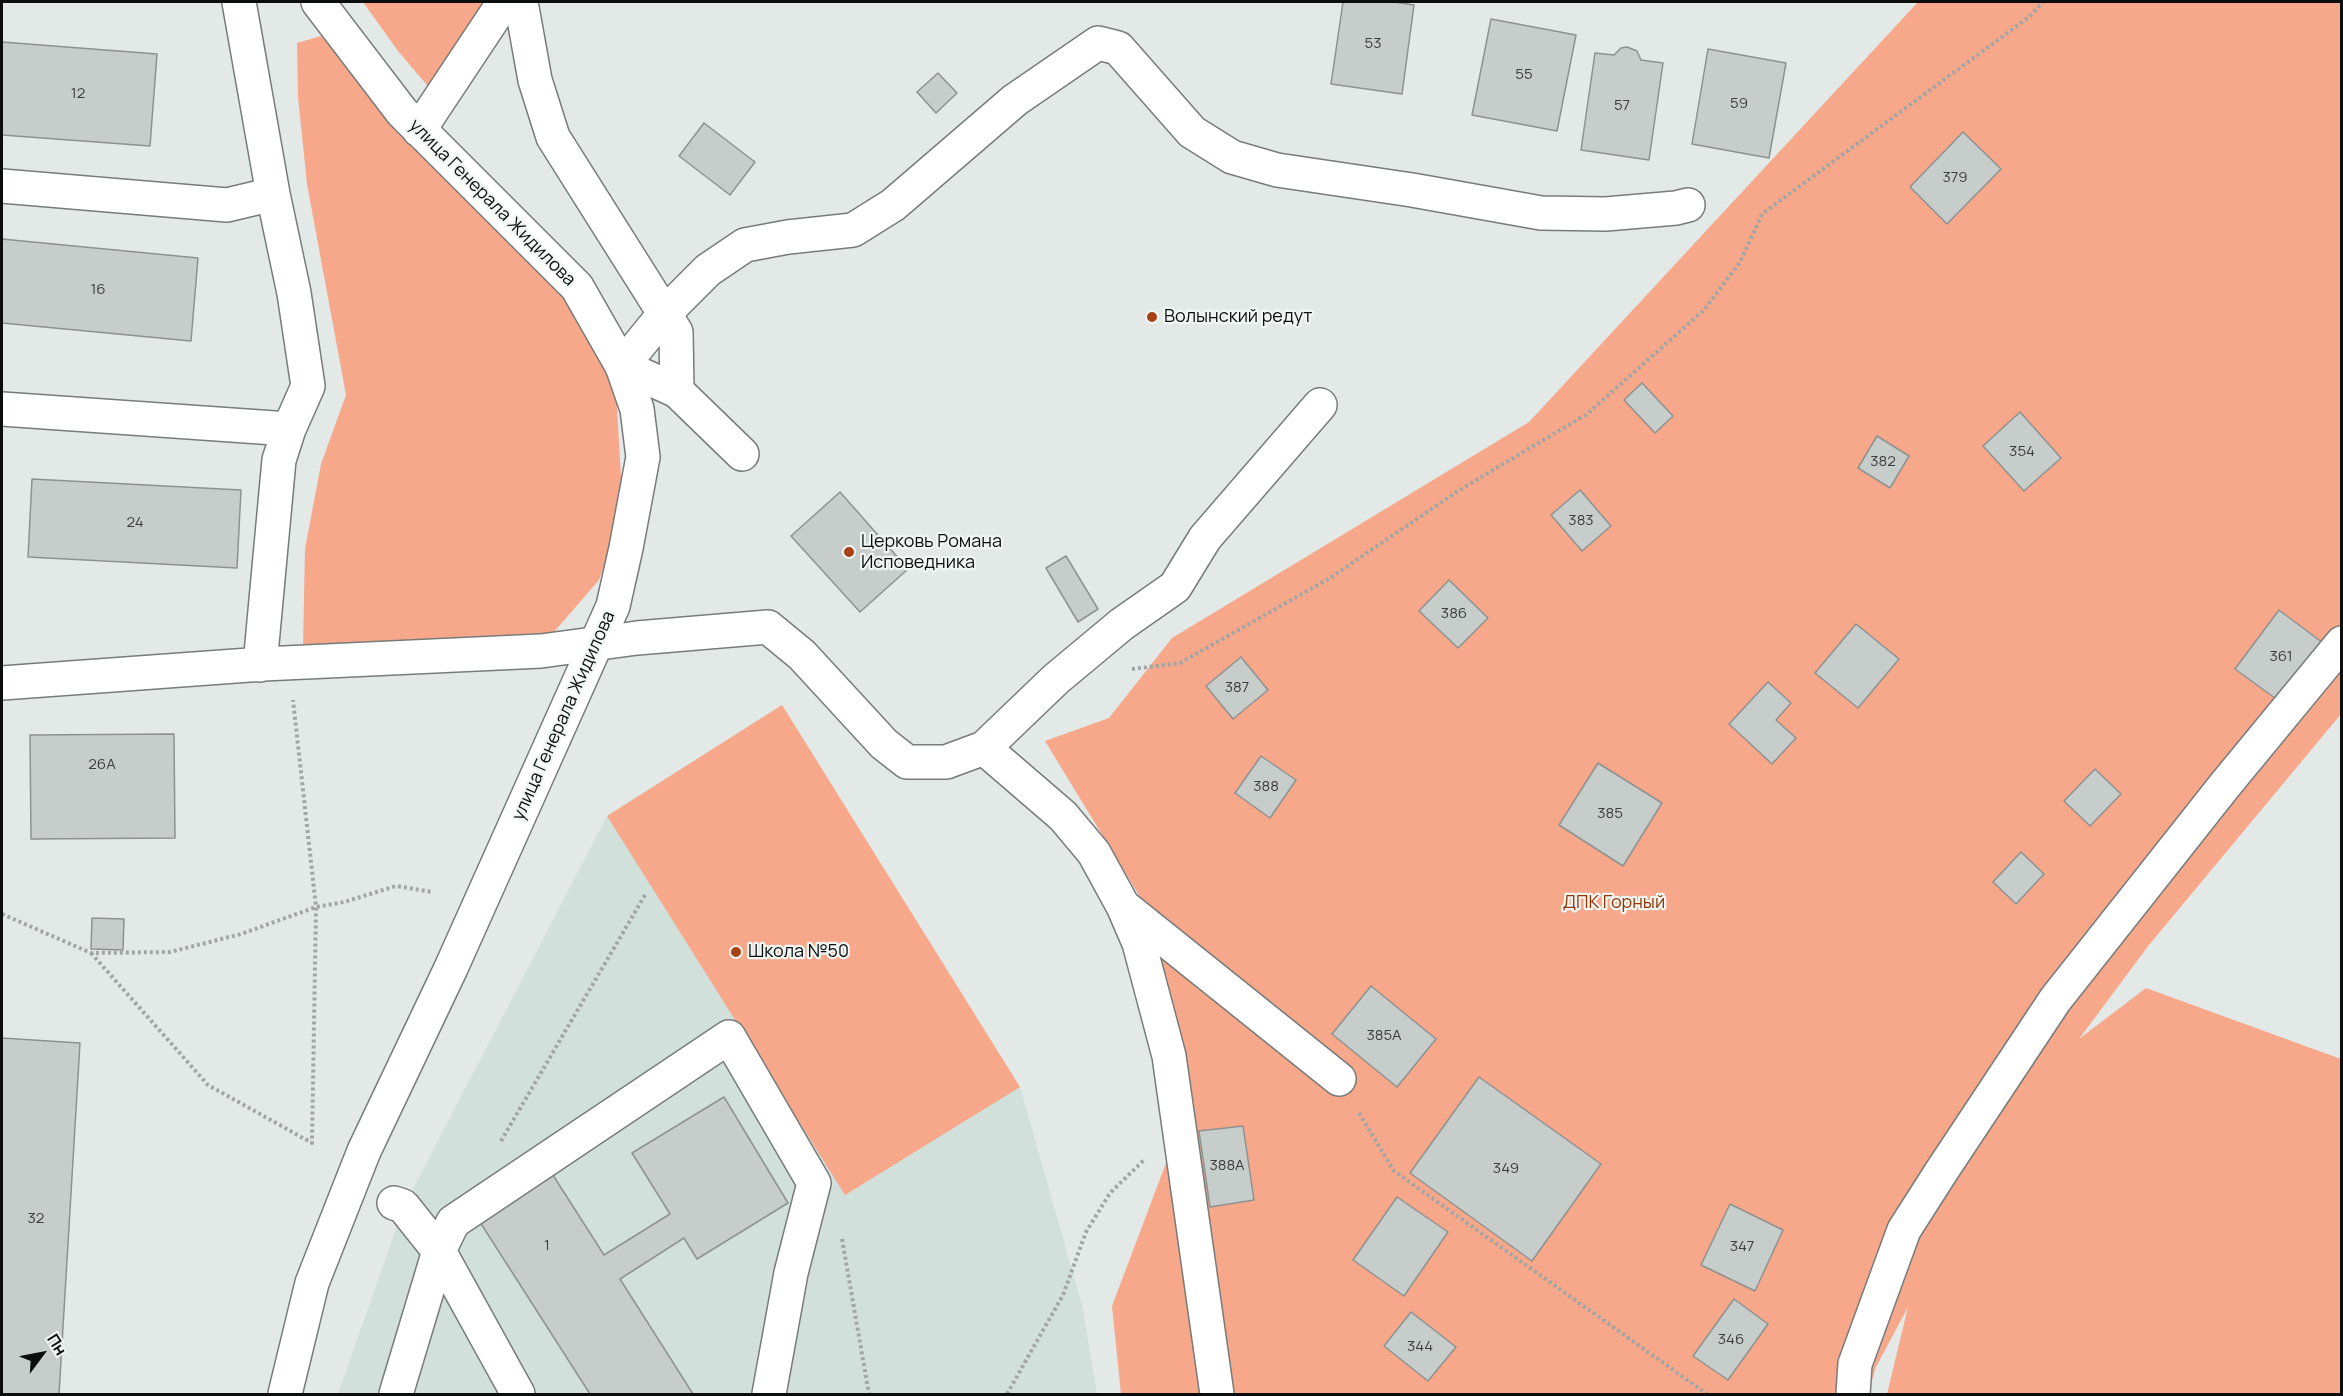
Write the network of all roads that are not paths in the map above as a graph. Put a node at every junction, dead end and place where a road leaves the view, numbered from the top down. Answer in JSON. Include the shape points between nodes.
{"nodes":[{"id":1,"x":239,"y":2,"type":"edge"},
{"id":2,"x":318,"y":2,"type":"edge"},
{"id":3,"x":504,"y":2,"type":"edge"},
{"id":4,"x":521,"y":2,"type":"edge"},
{"id":5,"x":419,"y":130,"type":"junction"},
{"id":6,"x":2,"y":186,"type":"edge"},
{"id":7,"x":273,"y":194,"type":"junction"},
{"id":8,"x":1688,"y":205,"type":"dead end"},
{"id":9,"x":665,"y":313,"type":"junction"},
{"id":10,"x":622,"y":366,"type":"junction"},
{"id":11,"x":677,"y":391,"type":"junction"},
{"id":12,"x":1320,"y":405,"type":"dead end"},
{"id":13,"x":2,"y":409,"type":"edge"},
{"id":14,"x":289,"y":429,"type":"junction"},
{"id":15,"x":742,"y":454,"type":"dead end"},
{"id":16,"x":598,"y":642,"type":"junction"},
{"id":17,"x":2342,"y":643,"type":"edge"},
{"id":18,"x":275,"y":664,"type":"junction"},
{"id":19,"x":2,"y":683,"type":"edge"},
{"id":20,"x":984,"y":748,"type":"junction"},
{"id":21,"x":1123,"y":906,"type":"junction"},
{"id":22,"x":1339,"y":1079,"type":"road end"},
{"id":23,"x":394,"y":1203,"type":"dead end"},
{"id":24,"x":439,"y":1251,"type":"junction"},
{"id":25,"x":285,"y":1395,"type":"edge"},
{"id":26,"x":396,"y":1395,"type":"edge"},
{"id":27,"x":518,"y":1395,"type":"edge"},
{"id":28,"x":769,"y":1395,"type":"edge"},
{"id":29,"x":1217,"y":1395,"type":"edge"},
{"id":30,"x":1853,"y":1395,"type":"edge"}],
"edges":[{"from":1,"to":7,"type":"street"},
{"from":2,"to":5,"type":"street","name":"улица Генерала Жидилова"},
{"from":3,"to":5,"type":"street"},
{"from":4,"to":9,"type":"street","via":[[535,80],[553,137]]},
{"from":5,"to":10,"type":"street","name":"улица Генерала Жидилова","via":[[577,287]]},
{"from":6,"to":7,"type":"street","via":[[227,205]]},
{"from":7,"to":14,"type":"street","via":[[308,386]]},
{"from":8,"to":9,"type":"street","via":[[1606,214],[1541,213],[1277,170],[1232,157],[1192,132],[1118,48],[1098,43],[1015,100],[893,205],[853,230],[745,245],[708,270]]},
{"from":9,"to":10,"type":"street"},
{"from":9,"to":11,"type":"street","via":[[676,332]]},
{"from":10,"to":11,"type":"street"},
{"from":10,"to":16,"type":"street","name":"улица Генерала Жидилова","via":[[637,409],[643,457],[613,606]]},
{"from":11,"to":15,"type":"street"},
{"from":12,"to":20,"type":"street","via":[[1205,538],[1175,587],[1122,624],[1056,679]]},
{"from":13,"to":14,"type":"street"},
{"from":14,"to":18,"type":"street","via":[[279,460]]},
{"from":16,"to":18,"type":"street","via":[[541,651]]},
{"from":16,"to":20,"type":"street","via":[[768,627],[802,655],[884,744],[907,762],[946,762]]},
{"from":16,"to":25,"type":"street","name":"улица Генерала Жидилова","via":[[364,1151],[312,1283]]},
{"from":17,"to":30,"type":"street","via":[[2055,1000],[1935,1182],[1904,1230],[1855,1364]]},
{"from":18,"to":19,"type":"street"},
{"from":20,"to":21,"type":"street","via":[[1064,816],[1094,853]]},
{"from":21,"to":22,"type":"street"},
{"from":21,"to":29,"type":"street","via":[[1139,943],[1164,1036]]},
{"from":23,"to":24,"type":"street","via":[[404,1206]]},
{"from":24,"to":26,"type":"street"},
{"from":24,"to":27,"type":"street"},
{"from":24,"to":28,"type":"street","via":[[453,1222],[729,1037],[814,1183],[791,1273]]}]}
